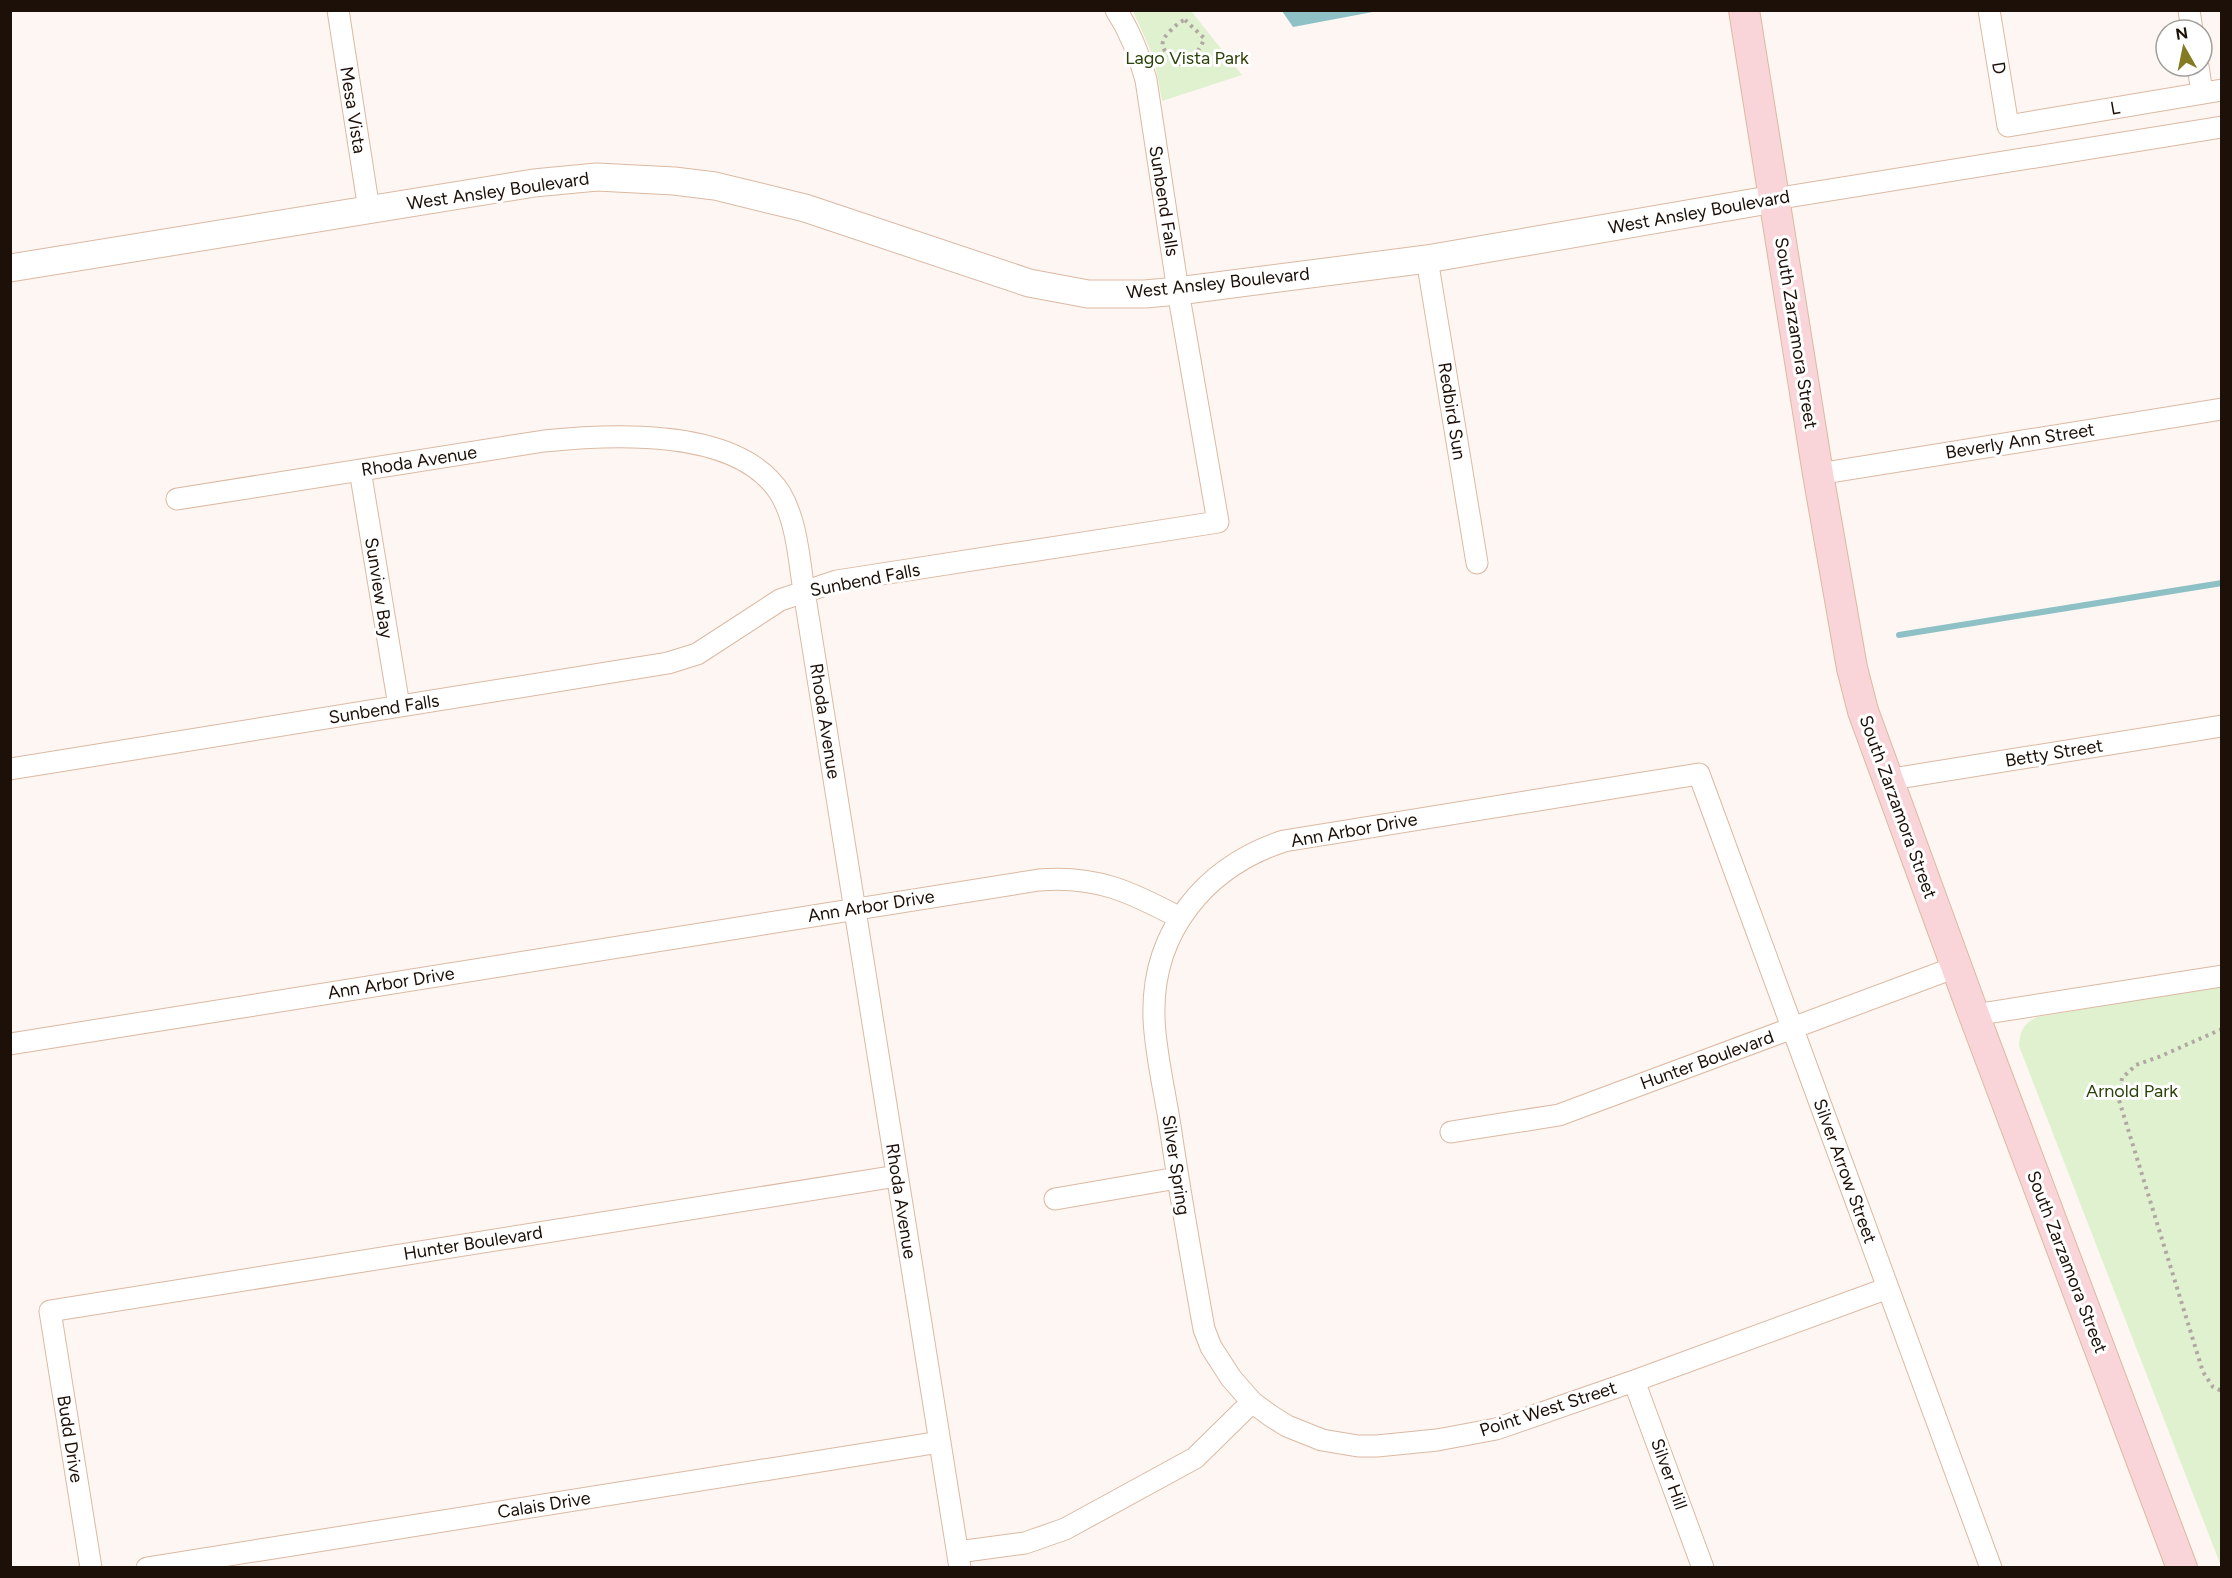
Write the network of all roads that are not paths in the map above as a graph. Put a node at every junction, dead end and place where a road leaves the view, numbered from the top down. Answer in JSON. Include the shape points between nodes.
{"nodes":[{"id":1,"x":338,"y":10,"type":"edge"},
{"id":2,"x":1116,"y":10,"type":"edge"},
{"id":3,"x":1744,"y":10,"type":"edge"},
{"id":4,"x":1989,"y":10,"type":"edge"},
{"id":5,"x":2212,"y":91,"type":"edge"},
{"id":6,"x":2008,"y":126,"type":"joint"},
{"id":7,"x":2222,"y":127,"type":"edge"},
{"id":8,"x":1774,"y":199,"type":"junction"},
{"id":9,"x":369,"y":210,"type":"junction"},
{"id":10,"x":1427,"y":259,"type":"junction"},
{"id":11,"x":10,"y":268,"type":"edge"},
{"id":12,"x":1178,"y":291,"type":"junction"},
{"id":13,"x":2222,"y":409,"type":"edge"},
{"id":14,"x":360,"y":470,"type":"junction"},
{"id":15,"x":1818,"y":474,"type":"junction"},
{"id":16,"x":177,"y":499,"type":"dead end"},
{"id":17,"x":1477,"y":562,"type":"dead end"},
{"id":18,"x":804,"y":591,"type":"junction"},
{"id":19,"x":399,"y":706,"type":"junction"},
{"id":20,"x":2222,"y":726,"type":"edge"},
{"id":21,"x":10,"y":769,"type":"edge"},
{"id":22,"x":1699,"y":774,"type":"joint"},
{"id":23,"x":1886,"y":780,"type":"junction"},
{"id":24,"x":855,"y":909,"type":"junction"},
{"id":25,"x":1180,"y":918,"type":"junction"},
{"id":26,"x":1956,"y":967,"type":"junction"},
{"id":27,"x":2222,"y":976,"type":"edge"},
{"id":28,"x":1974,"y":1015,"type":"junction"},
{"id":29,"x":1792,"y":1028,"type":"junction"},
{"id":30,"x":10,"y":1044,"type":"edge"},
{"id":31,"x":1451,"y":1132,"type":"dead end"},
{"id":32,"x":897,"y":1176,"type":"junction"},
{"id":33,"x":1178,"y":1178,"type":"junction"},
{"id":34,"x":1055,"y":1199,"type":"dead end"},
{"id":35,"x":1888,"y":1288,"type":"junction"},
{"id":36,"x":50,"y":1311,"type":"joint"},
{"id":37,"x":1635,"y":1382,"type":"junction"},
{"id":38,"x":1252,"y":1402,"type":"junction"},
{"id":39,"x":940,"y":1442,"type":"junction"},
{"id":40,"x":959,"y":1560,"type":"edge"},
{"id":41,"x":91,"y":1568,"type":"edge"},
{"id":42,"x":147,"y":1568,"type":"edge"},
{"id":43,"x":1703,"y":1568,"type":"edge"},
{"id":44,"x":1991,"y":1568,"type":"edge"},
{"id":45,"x":2182,"y":1568,"type":"edge"}],
"edges":[{"from":1,"to":9,"type":"street","name":"Mesa Vista"},
{"from":2,"to":12,"type":"street","name":"Sunbend Falls","via":[[1130,32],[1146,80]]},
{"from":3,"to":8,"type":"main road","name":"South Zarzamora Street"},
{"from":4,"to":6,"type":"street","name":"D"},
{"from":5,"to":6,"type":"street","name":"L"},
{"from":7,"to":8,"type":"street","name":"West Ansley Boulevard"},
{"from":8,"to":10,"type":"street","name":"West Ansley Boulevard"},
{"from":8,"to":15,"type":"main road","name":"South Zarzamora Street"},
{"from":9,"to":11,"type":"street","name":"West Ansley Boulevard"},
{"from":9,"to":12,"type":"street","name":"West Ansley Boulevard","via":[[597,177],[674,181],[715,186],[805,208],[1029,283],[1088,294]]},
{"from":10,"to":12,"type":"street","name":"West Ansley Boulevard"},
{"from":10,"to":17,"type":"street","name":"Redbird Sun"},
{"from":12,"to":18,"type":"street","name":"Sunbend Falls","via":[[1218,522],[837,581]]},
{"from":13,"to":15,"type":"street","name":"Beverly Ann Street"},
{"from":14,"to":16,"type":"street","name":"Rhoda Avenue"},
{"from":14,"to":18,"type":"street","name":"Rhoda Avenue","via":[[584,437],[651,436],[711,448],[761,471],[780,494],[792,524]]},
{"from":14,"to":19,"type":"street","name":"Sunview Bay"},
{"from":15,"to":23,"type":"main road","name":"South Zarzamora Street","via":[[1852,668]]},
{"from":18,"to":19,"type":"street","name":"Sunbend Falls","via":[[780,600],[697,654],[668,663]]},
{"from":18,"to":24,"type":"street","name":"Rhoda Avenue"},
{"from":19,"to":21,"type":"street","name":"Sunbend Falls"},
{"from":20,"to":23,"type":"street","name":"Betty Street"},
{"from":22,"to":25,"type":"street","name":"Ann Arbor Drive","via":[[1284,841],[1250,854],[1218,875]]},
{"from":22,"to":29,"type":"street","name":"Silver Arrow Street"},
{"from":23,"to":26,"type":"main road","name":"South Zarzamora Street"},
{"from":24,"to":25,"type":"street","name":"Ann Arbor Drive","via":[[1039,880],[1074,879],[1126,890]]},
{"from":24,"to":30,"type":"street","name":"Ann Arbor Drive"},
{"from":24,"to":32,"type":"street","name":"Rhoda Avenue"},
{"from":25,"to":33,"type":"street","name":"Silver Spring","via":[[1165,946],[1154,1001]]},
{"from":26,"to":28,"type":"main road","name":"South Zarzamora Street"},
{"from":26,"to":29,"type":"street","name":"Hunter Boulevard"},
{"from":27,"to":28,"type":"street"},
{"from":28,"to":45,"type":"main road","name":"South Zarzamora Street"},
{"from":29,"to":31,"type":"street","name":"Hunter Boulevard","via":[[1559,1115]]},
{"from":29,"to":35,"type":"street","name":"Silver Arrow Street"},
{"from":32,"to":36,"type":"street","name":"Hunter Boulevard"},
{"from":32,"to":39,"type":"street","name":"Rhoda Avenue"},
{"from":33,"to":34,"type":"street"},
{"from":33,"to":38,"type":"street","name":"Silver Spring","via":[[1204,1329],[1222,1366]]},
{"from":35,"to":37,"type":"street","name":"Point West Street"},
{"from":35,"to":44,"type":"street","name":"Silver Arrow Street"},
{"from":36,"to":41,"type":"street","name":"Budd Drive"},
{"from":37,"to":38,"type":"street","name":"Point West Street","via":[[1496,1429],[1377,1446],[1340,1444],[1304,1434]]},
{"from":37,"to":43,"type":"street","name":"Silver Hill"},
{"from":38,"to":40,"type":"street","via":[[1195,1458],[1065,1529]]},
{"from":39,"to":40,"type":"street","name":"Rhoda Avenue"},
{"from":39,"to":42,"type":"street","name":"Calais Drive"}]}
